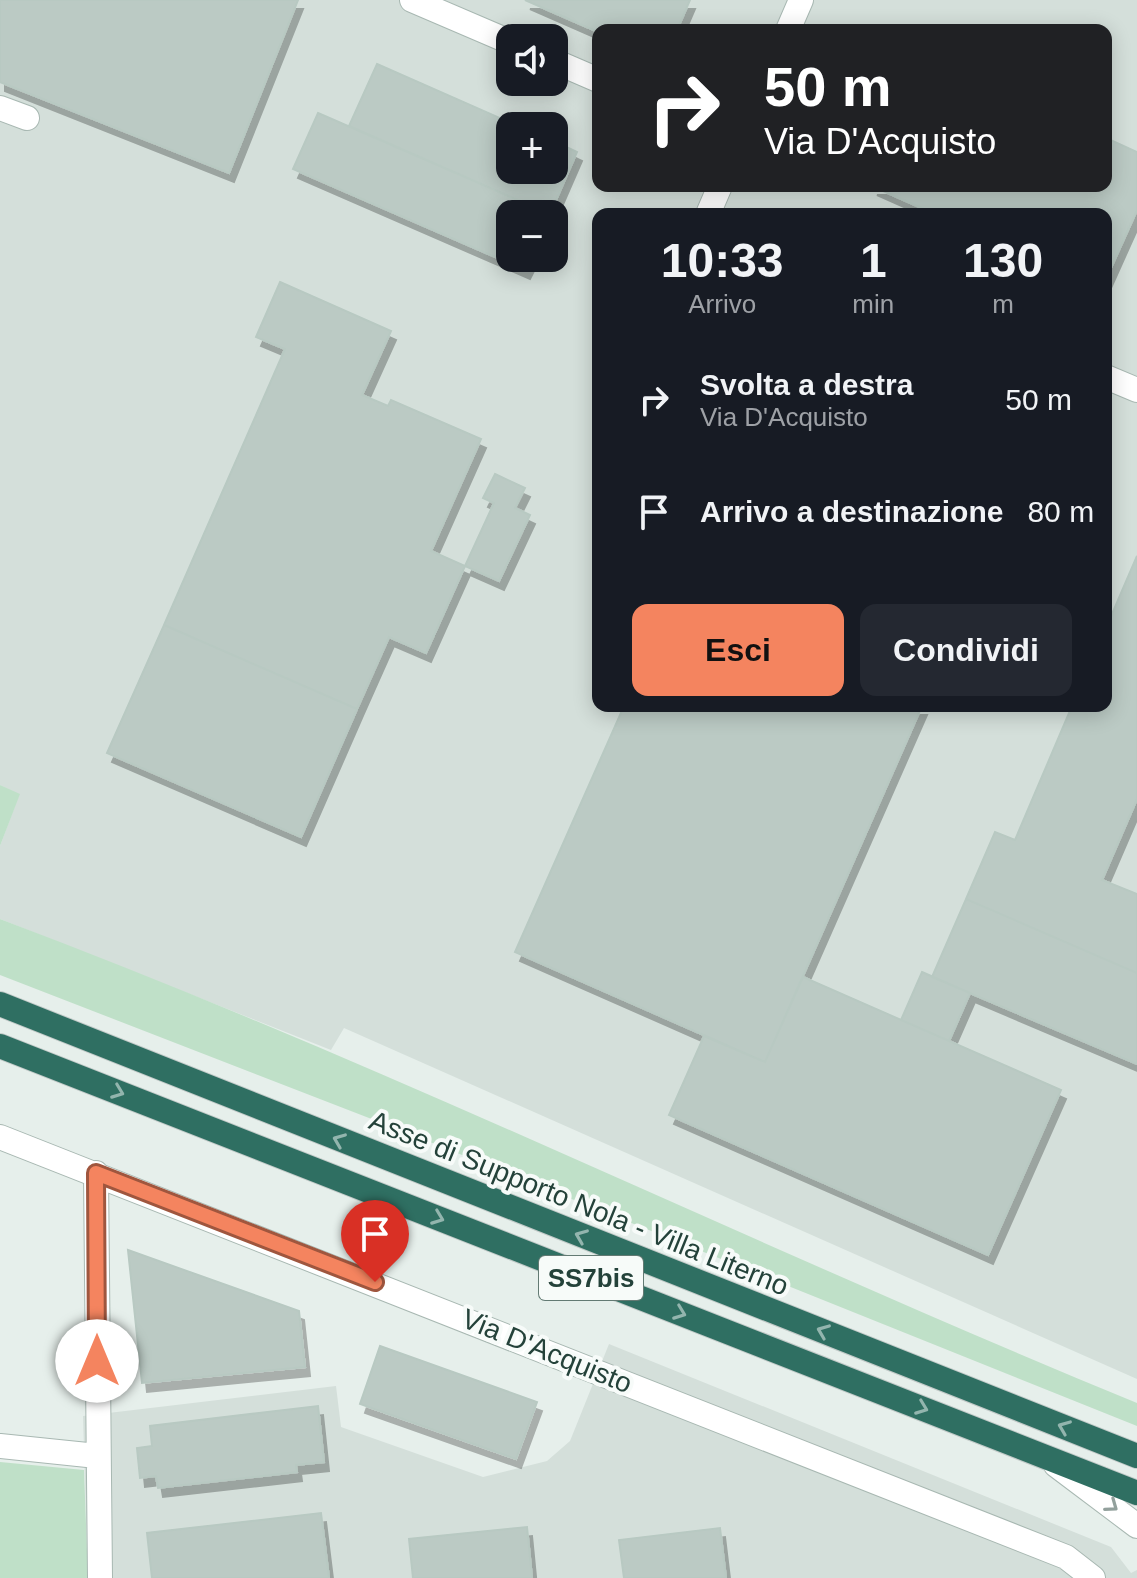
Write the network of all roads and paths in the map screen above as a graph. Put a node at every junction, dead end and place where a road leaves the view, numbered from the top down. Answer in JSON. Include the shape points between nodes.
{"nodes":[{"id":1,"x":412,"y":0,"type":"edge"},
{"id":2,"x":801,"y":0,"type":"edge"},
{"id":3,"x":791,"y":24,"type":"edge"},
{"id":4,"x":496,"y":36,"type":"edge"},
{"id":5,"x":568,"y":67,"type":"edge"},
{"id":6,"x":592,"y":77,"type":"edge"},
{"id":7,"x":0,"y":108,"type":"edge"},
{"id":8,"x":27,"y":118,"type":"dead end"},
{"id":9,"x":1112,"y":380,"type":"edge"},
{"id":10,"x":1137,"y":390,"type":"edge"},
{"id":11,"x":4,"y":1006,"type":"edge"},
{"id":12,"x":0,"y":1046,"type":"edge"},
{"id":13,"x":0,"y":1137,"type":"edge"},
{"id":14,"x":96,"y":1173,"type":"junction"},
{"id":15,"x":0,"y":1446,"type":"edge"},
{"id":16,"x":1041,"y":1454,"type":"junction"},
{"id":17,"x":97,"y":1456,"type":"junction"},
{"id":18,"x":1137,"y":1456,"type":"edge"},
{"id":19,"x":1137,"y":1493,"type":"edge"},
{"id":20,"x":1137,"y":1526,"type":"edge"},
{"id":21,"x":1092,"y":1576,"type":"edge"},
{"id":22,"x":100,"y":1578,"type":"edge"}],
"edges":[{"from":1,"to":4,"type":"street"},
{"from":2,"to":3,"type":"street"},
{"from":5,"to":6,"type":"street"},
{"from":7,"to":8,"type":"street"},
{"from":9,"to":10,"type":"street"},
{"from":18,"to":11,"type":"highway","name":"Asse di Supporto Nola - Villa Literno","number":"SS7bis","one_way":true},
{"from":12,"to":16,"type":"highway","number":"SS7bis","one_way":true},
{"from":13,"to":14,"type":"street","name":"Via D'Acquisto"},
{"from":14,"to":17,"type":"street"},
{"from":14,"to":21,"type":"street","name":"Via D'Acquisto","via":[[1066,1557]]},
{"from":15,"to":17,"type":"street"},
{"from":16,"to":19,"type":"highway","number":"SS7bis"},
{"from":16,"to":20,"type":"street","one_way":true},
{"from":17,"to":22,"type":"street"}]}
